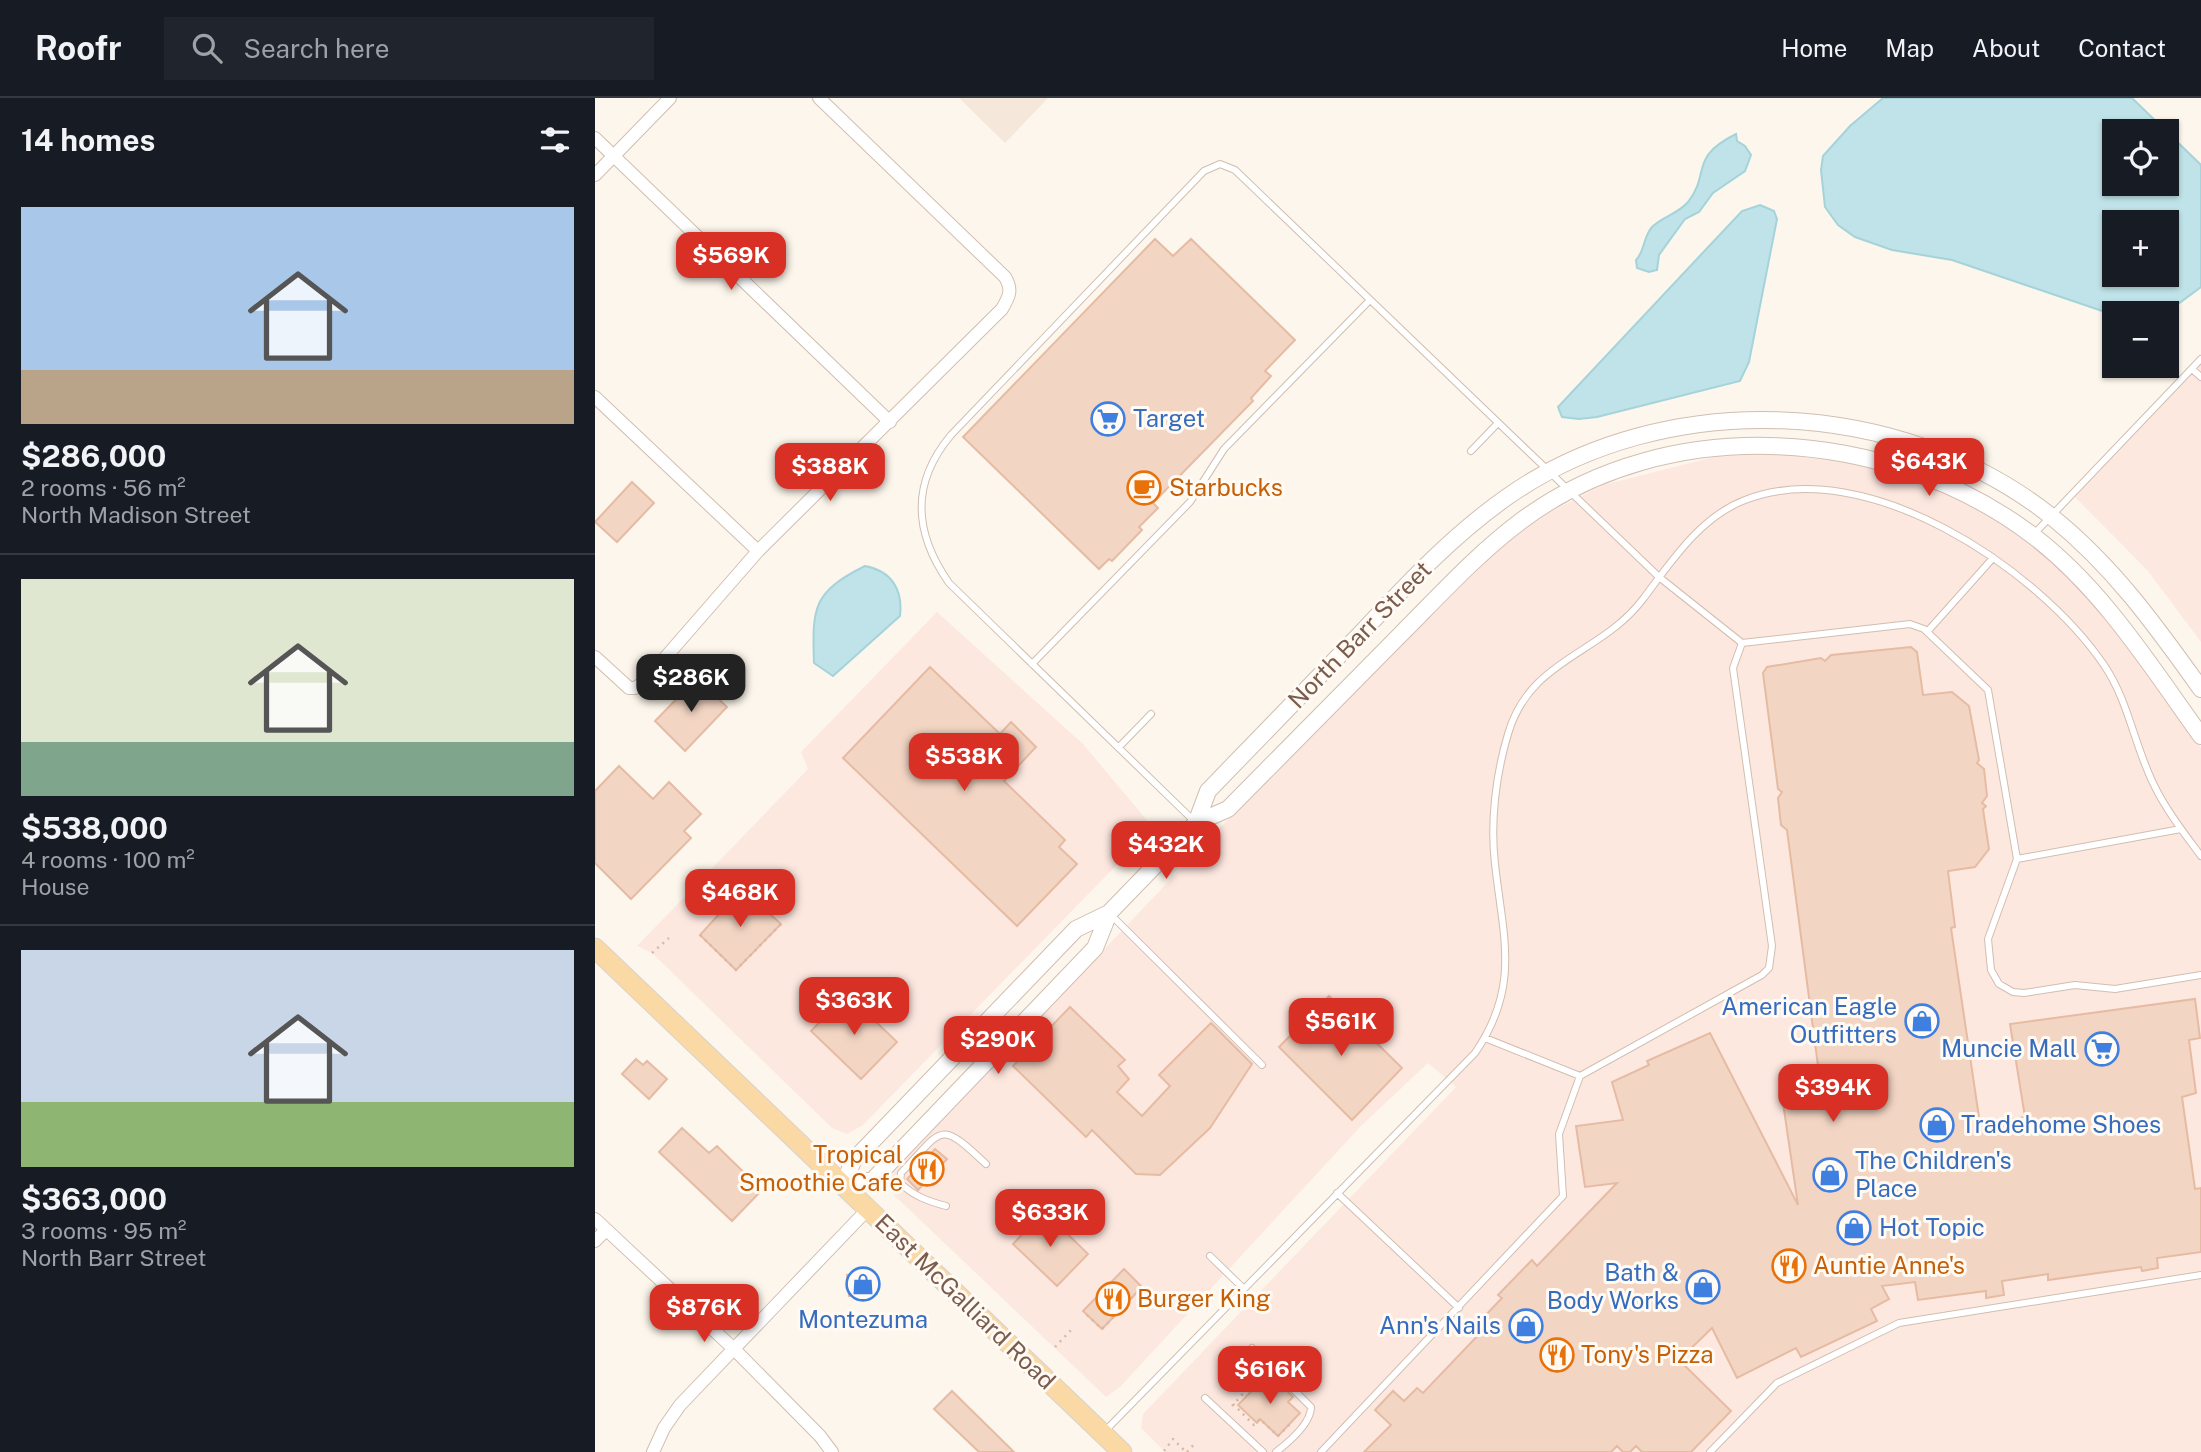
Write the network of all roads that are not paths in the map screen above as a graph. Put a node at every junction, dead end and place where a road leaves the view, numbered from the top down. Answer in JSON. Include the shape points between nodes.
{"nodes":[{"id":1,"x":670,"y":98,"type":"edge"},
{"id":2,"x":819,"y":98,"type":"edge"},
{"id":3,"x":595,"y":138,"type":"edge"},
{"id":4,"x":614,"y":156,"type":"junction"},
{"id":5,"x":595,"y":175,"type":"edge"},
{"id":6,"x":1370,"y":300,"type":"junction"},
{"id":7,"x":2201,"y":359,"type":"edge"},
{"id":8,"x":2192,"y":369,"type":"junction"},
{"id":9,"x":2201,"y":377,"type":"edge"},
{"id":10,"x":595,"y":397,"type":"edge"},
{"id":11,"x":890,"y":422,"type":"junction"},
{"id":12,"x":1498,"y":422,"type":"junction"},
{"id":13,"x":1471,"y":451,"type":"dead end"},
{"id":14,"x":1550,"y":472,"type":"junction"},
{"id":15,"x":1570,"y":492,"type":"junction"},
{"id":16,"x":2050,"y":516,"type":"junction"},
{"id":17,"x":2033,"y":536,"type":"junction"},
{"id":18,"x":758,"y":551,"type":"junction"},
{"id":19,"x":1993,"y":558,"type":"junction"},
{"id":20,"x":1659,"y":577,"type":"junction"},
{"id":21,"x":1927,"y":632,"type":"junction"},
{"id":22,"x":1742,"y":643,"type":"junction"},
{"id":23,"x":595,"y":657,"type":"edge"},
{"id":24,"x":1032,"y":664,"type":"junction"},
{"id":25,"x":2201,"y":689,"type":"edge"},
{"id":26,"x":1151,"y":714,"type":"dead end"},
{"id":27,"x":2201,"y":736,"type":"edge"},
{"id":28,"x":1119,"y":747,"type":"junction"},
{"id":29,"x":1196,"y":823,"type":"junction"},
{"id":30,"x":2181,"y":829,"type":"junction"},
{"id":31,"x":2201,"y":856,"type":"edge"},
{"id":32,"x":2017,"y":859,"type":"junction"},
{"id":33,"x":1109,"y":913,"type":"junction"},
{"id":34,"x":595,"y":948,"type":"edge"},
{"id":35,"x":2201,"y":975,"type":"edge"},
{"id":36,"x":1485,"y":1038,"type":"junction"},
{"id":37,"x":1262,"y":1065,"type":"dead end"},
{"id":38,"x":1580,"y":1076,"type":"junction"},
{"id":39,"x":986,"y":1164,"type":"dead end"},
{"id":40,"x":843,"y":1186,"type":"junction"},
{"id":41,"x":1337,"y":1193,"type":"junction"},
{"id":42,"x":946,"y":1206,"type":"dead end"},
{"id":43,"x":868,"y":1209,"type":"junction"},
{"id":44,"x":595,"y":1219,"type":"edge"},
{"id":45,"x":606,"y":1230,"type":"junction"},
{"id":46,"x":595,"y":1241,"type":"edge"},
{"id":47,"x":1210,"y":1256,"type":"dead end"},
{"id":48,"x":2201,"y":1275,"type":"edge"},
{"id":49,"x":1243,"y":1287,"type":"junction"},
{"id":50,"x":1459,"y":1308,"type":"junction"},
{"id":51,"x":1252,"y":1348,"type":"dead end"},
{"id":52,"x":735,"y":1350,"type":"junction"},
{"id":53,"x":1205,"y":1398,"type":"dead end"},
{"id":54,"x":1102,"y":1433,"type":"junction"},
{"id":55,"x":653,"y":1452,"type":"edge"},
{"id":56,"x":832,"y":1452,"type":"edge"},
{"id":57,"x":1122,"y":1452,"type":"edge"},
{"id":58,"x":1263,"y":1452,"type":"edge"},
{"id":59,"x":1276,"y":1452,"type":"edge"},
{"id":60,"x":1321,"y":1452,"type":"edge"},
{"id":61,"x":1710,"y":1452,"type":"edge"}],
"edges":[{"from":1,"to":4,"type":"street"},
{"from":2,"to":11,"type":"street","via":[[1005,277],[1010,290],[1002,309]]},
{"from":3,"to":4,"type":"street"},
{"from":4,"to":5,"type":"street"},
{"from":4,"to":11,"type":"street"},
{"from":6,"to":12,"type":"lane"},
{"from":6,"to":24,"type":"lane","via":[[1224,449],[1191,502]]},
{"from":6,"to":24,"type":"lane","via":[[1235,170],[1220,163],[1211,166],[951,435],[931,464],[922,490],[925,539],[932,559],[949,583]]},
{"from":7,"to":8,"type":"lane"},
{"from":8,"to":9,"type":"lane"},
{"from":8,"to":16,"type":"lane"},
{"from":10,"to":18,"type":"street"},
{"from":11,"to":18,"type":"street"},
{"from":12,"to":13,"type":"lane"},
{"from":12,"to":14,"type":"lane"},
{"from":14,"to":15,"type":"lane"},
{"from":14,"to":16,"type":"street","name":"North Barr Street","via":[[1651,433],[1722,420],[1826,423],[1881,433],[1947,457],[2013,490]]},
{"from":14,"to":29,"type":"street","name":"North Barr Street","via":[[1511,494],[1429,562],[1208,791]]},
{"from":15,"to":17,"type":"street","name":"North Barr Street","via":[[1617,469],[1657,458],[1719,449],[1803,447],[1849,453],[1930,478],[2001,513]]},
{"from":15,"to":20,"type":"lane"},
{"from":15,"to":29,"type":"street","name":"North Barr Street","via":[[1501,537],[1228,809]]},
{"from":16,"to":17,"type":"lane"},
{"from":16,"to":25,"type":"street","name":"North Barr Street","via":[[2133,594]]},
{"from":17,"to":27,"type":"street","name":"North Barr Street","via":[[2106,605]]},
{"from":18,"to":23,"type":"street","via":[[645,682],[629,688]]},
{"from":19,"to":20,"type":"lane","via":[[1951,530],[1869,499],[1779,489],[1728,509],[1699,530]]},
{"from":19,"to":21,"type":"lane"},
{"from":19,"to":30,"type":"lane","via":[[2062,615],[2103,664],[2122,694],[2154,785]]},
{"from":20,"to":22,"type":"lane"},
{"from":20,"to":36,"type":"lane","via":[[1622,623],[1534,684],[1511,725],[1494,826],[1507,957]]},
{"from":21,"to":22,"type":"lane","via":[[1910,624]]},
{"from":21,"to":32,"type":"lane","via":[[1988,690]]},
{"from":22,"to":38,"type":"lane","via":[[1733,668],[1771,941],[1769,968]]},
{"from":24,"to":28,"type":"lane"},
{"from":26,"to":28,"type":"lane"},
{"from":28,"to":29,"type":"lane"},
{"from":29,"to":33,"type":"street","name":"North Barr Street"},
{"from":30,"to":31,"type":"lane"},
{"from":30,"to":32,"type":"lane"},
{"from":32,"to":35,"type":"lane","via":[[1988,939],[1991,970],[1999,984],[2024,993],[2075,985],[2115,989]]},
{"from":33,"to":37,"type":"lane"},
{"from":33,"to":40,"type":"street","name":"North Barr Street","via":[[1076,929],[852,1161]]},
{"from":33,"to":40,"type":"street","name":"North Barr Street","via":[[1095,948],[873,1180]]},
{"from":34,"to":40,"type":"main road","name":"East McGalliard Road"},
{"from":36,"to":38,"type":"lane"},
{"from":36,"to":41,"type":"lane"},
{"from":38,"to":50,"type":"lane","via":[[1559,1134],[1563,1196]]},
{"from":39,"to":42,"type":"lane","via":[[947,1132],[936,1137],[901,1173],[900,1183],[911,1193]]},
{"from":40,"to":43,"type":"main road","name":"East McGalliard Road"},
{"from":41,"to":49,"type":"lane"},
{"from":41,"to":50,"type":"lane"},
{"from":43,"to":52,"type":"street"},
{"from":43,"to":54,"type":"main road","name":"East McGalliard Road"},
{"from":44,"to":45,"type":"street"},
{"from":45,"to":46,"type":"street"},
{"from":45,"to":52,"type":"street"},
{"from":47,"to":49,"type":"lane"},
{"from":48,"to":61,"type":"lane","via":[[1899,1323],[1777,1383]]},
{"from":49,"to":54,"type":"lane"},
{"from":50,"to":60,"type":"lane"},
{"from":51,"to":59,"type":"lane","via":[[1311,1407],[1311,1414]]},
{"from":52,"to":55,"type":"street","via":[[680,1405]]},
{"from":52,"to":56,"type":"street"},
{"from":53,"to":58,"type":"lane"},
{"from":54,"to":57,"type":"main road","name":"East McGalliard Road"}]}
